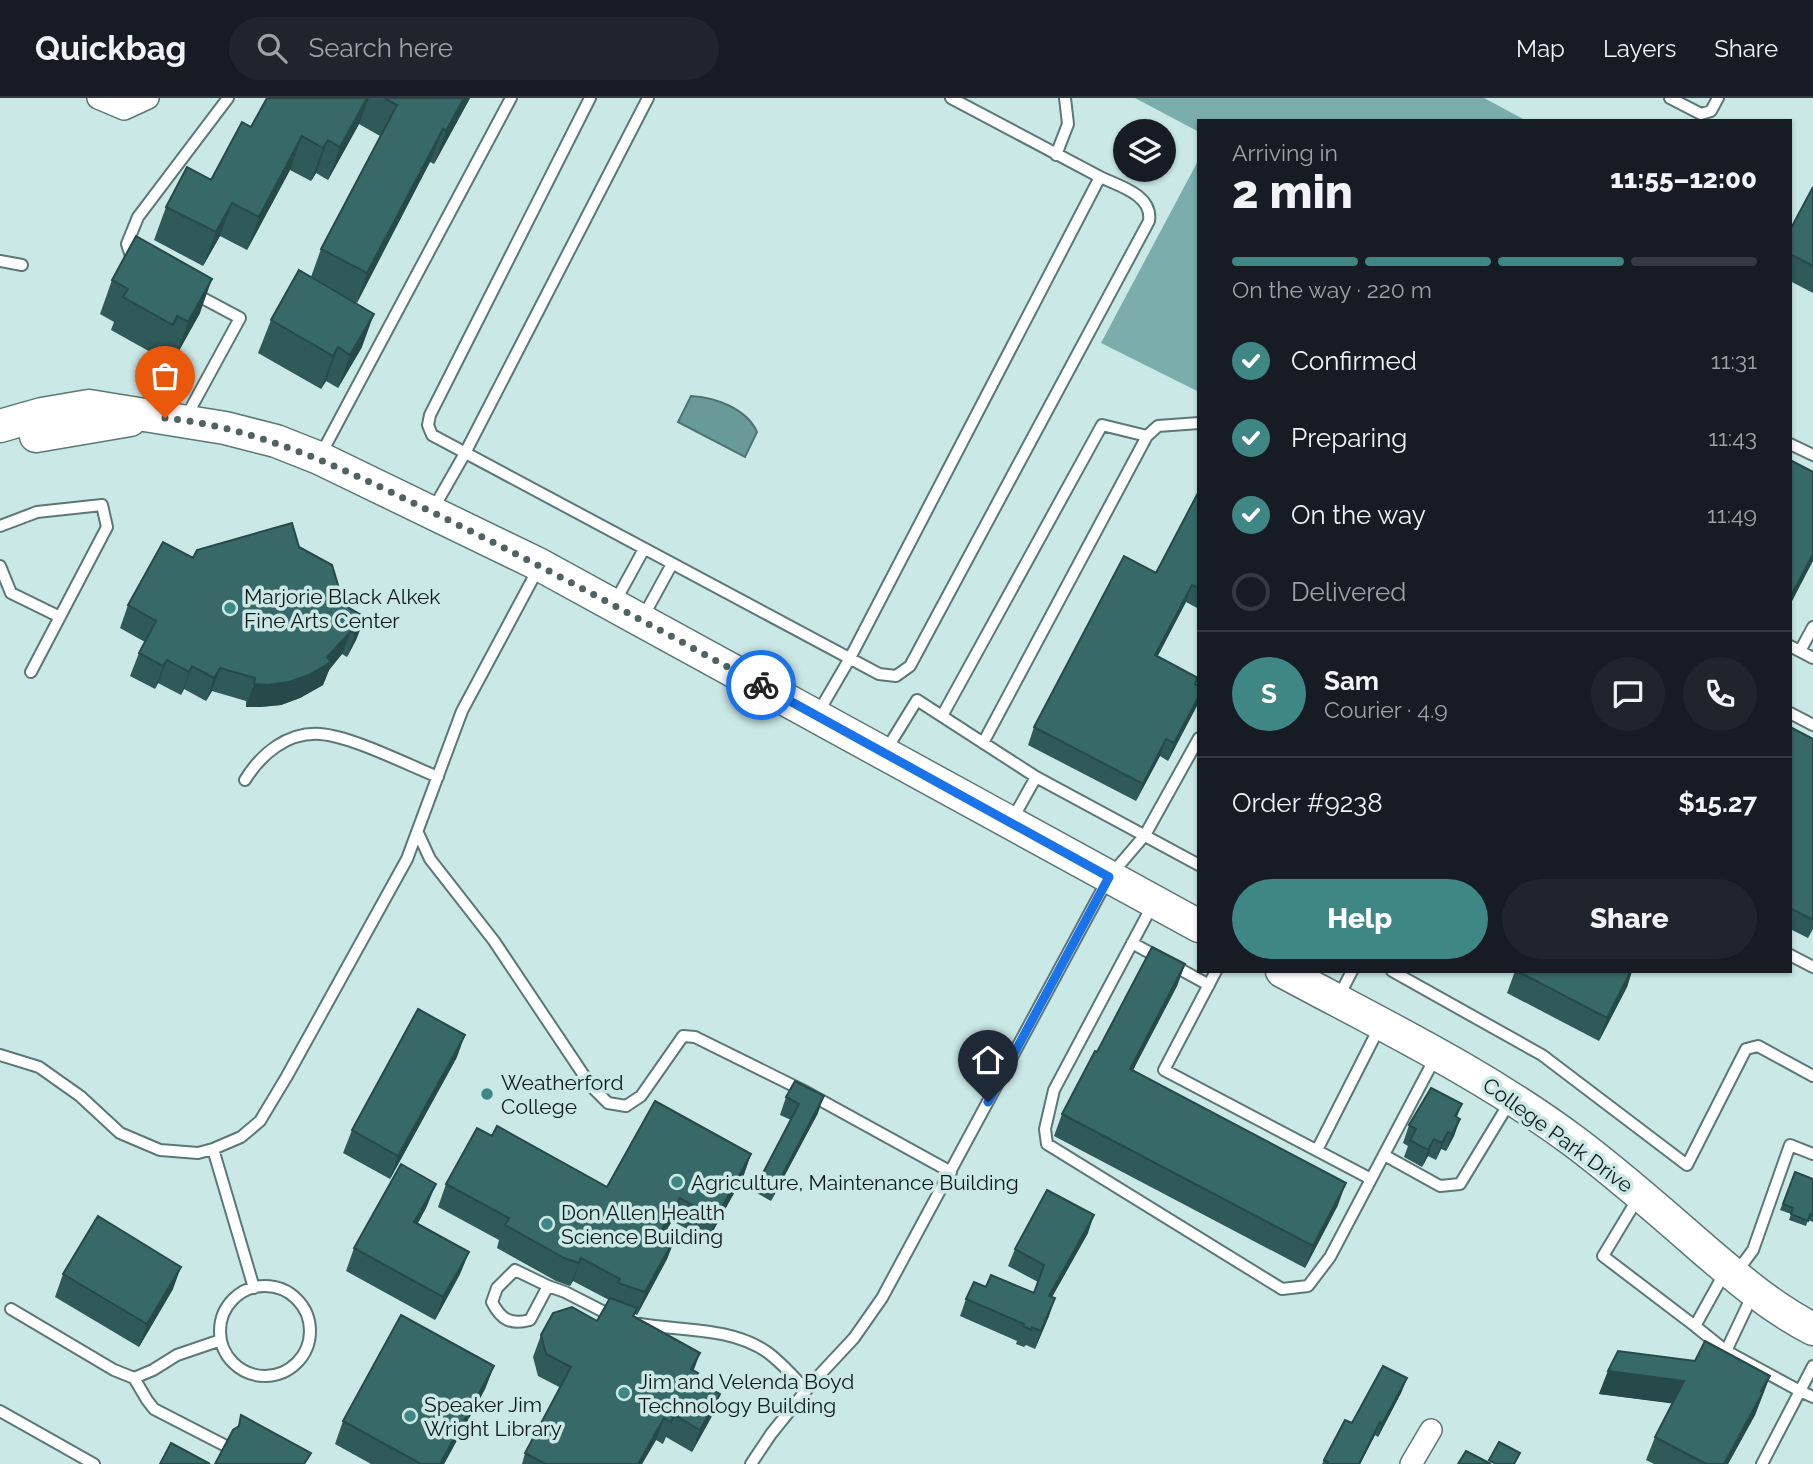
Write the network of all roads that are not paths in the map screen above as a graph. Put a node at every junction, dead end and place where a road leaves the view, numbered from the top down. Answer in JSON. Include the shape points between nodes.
{"nodes":[{"id":1,"x":99,"y":98,"type":"edge"},
{"id":2,"x":148,"y":98,"type":"edge"},
{"id":3,"x":228,"y":98,"type":"edge"},
{"id":4,"x":511,"y":98,"type":"edge"},
{"id":5,"x":590,"y":98,"type":"edge"},
{"id":6,"x":648,"y":98,"type":"edge"},
{"id":7,"x":951,"y":98,"type":"edge"},
{"id":8,"x":1066,"y":98,"type":"edge"},
{"id":9,"x":1670,"y":98,"type":"edge"},
{"id":10,"x":1718,"y":98,"type":"edge"},
{"id":11,"x":1056,"y":155,"type":"junction"},
{"id":12,"x":1100,"y":177,"type":"junction"},
{"id":13,"x":0,"y":261,"type":"edge"},
{"id":14,"x":22,"y":265,"type":"dead end"},
{"id":15,"x":148,"y":269,"type":"edge"},
{"id":16,"x":181,"y":286,"type":"edge"},
{"id":17,"x":145,"y":416,"type":"junction"},
{"id":18,"x":185,"y":420,"type":"junction"},
{"id":19,"x":1197,"y":424,"type":"edge"},
{"id":20,"x":0,"y":426,"type":"edge"},
{"id":21,"x":1147,"y":436,"type":"junction"},
{"id":22,"x":1792,"y":445,"type":"edge"},
{"id":23,"x":0,"y":447,"type":"edge"},
{"id":24,"x":464,"y":454,"type":"junction"},
{"id":25,"x":1813,"y":455,"type":"edge"},
{"id":26,"x":319,"y":458,"type":"junction"},
{"id":27,"x":432,"y":512,"type":"junction"},
{"id":28,"x":0,"y":526,"type":"edge"},
{"id":29,"x":644,"y":549,"type":"junction"},
{"id":30,"x":671,"y":564,"type":"junction"},
{"id":31,"x":540,"y":565,"type":"junction"},
{"id":32,"x":0,"y":566,"type":"edge"},
{"id":33,"x":614,"y":604,"type":"junction"},
{"id":34,"x":60,"y":617,"type":"junction"},
{"id":35,"x":641,"y":619,"type":"junction"},
{"id":36,"x":1813,"y":627,"type":"edge"},
{"id":37,"x":1795,"y":649,"type":"edge"},
{"id":38,"x":1813,"y":658,"type":"edge"},
{"id":39,"x":850,"y":659,"type":"junction"},
{"id":40,"x":31,"y":672,"type":"dead end"},
{"id":41,"x":1792,"y":714,"type":"edge"},
{"id":42,"x":816,"y":715,"type":"junction"},
{"id":43,"x":942,"y":716,"type":"junction"},
{"id":44,"x":1813,"y":724,"type":"edge"},
{"id":45,"x":1197,"y":742,"type":"edge"},
{"id":46,"x":983,"y":743,"type":"junction"},
{"id":47,"x":884,"y":753,"type":"junction"},
{"id":48,"x":438,"y":777,"type":"junction"},
{"id":49,"x":1036,"y":777,"type":"junction"},
{"id":50,"x":245,"y":780,"type":"dead end"},
{"id":51,"x":1011,"y":822,"type":"junction"},
{"id":52,"x":418,"y":833,"type":"junction"},
{"id":53,"x":1145,"y":835,"type":"junction"},
{"id":54,"x":1197,"y":864,"type":"edge"},
{"id":55,"x":1109,"y":877,"type":"junction"},
{"id":56,"x":1154,"y":902,"type":"junction"},
{"id":57,"x":1197,"y":925,"type":"edge"},
{"id":58,"x":1132,"y":943,"type":"junction"},
{"id":59,"x":1792,"y":956,"type":"edge"},
{"id":60,"x":1813,"y":967,"type":"edge"},
{"id":61,"x":1215,"y":973,"type":"edge"},
{"id":62,"x":1286,"y":973,"type":"edge"},
{"id":63,"x":1351,"y":973,"type":"edge"},
{"id":64,"x":1396,"y":973,"type":"edge"},
{"id":65,"x":1209,"y":985,"type":"junction"},
{"id":66,"x":1337,"y":1000,"type":"junction"},
{"id":67,"x":1381,"y":1024,"type":"junction"},
{"id":68,"x":1438,"y":1054,"type":"junction"},
{"id":69,"x":0,"y":1055,"type":"edge"},
{"id":70,"x":1813,"y":1076,"type":"edge"},
{"id":71,"x":1512,"y":1098,"type":"junction"},
{"id":72,"x":213,"y":1149,"type":"junction"},
{"id":73,"x":1317,"y":1150,"type":"junction"},
{"id":74,"x":1813,"y":1154,"type":"edge"},
{"id":75,"x":1384,"y":1155,"type":"junction"},
{"id":76,"x":951,"y":1171,"type":"junction"},
{"id":77,"x":1371,"y":1179,"type":"junction"},
{"id":78,"x":1640,"y":1195,"type":"junction"},
{"id":79,"x":1739,"y":1279,"type":"junction"},
{"id":80,"x":548,"y":1286,"type":"junction"},
{"id":81,"x":254,"y":1288,"type":"junction"},
{"id":82,"x":11,"y":1309,"type":"dead end"},
{"id":83,"x":1695,"y":1326,"type":"junction"},
{"id":84,"x":1813,"y":1329,"type":"edge"},
{"id":85,"x":221,"y":1340,"type":"junction"},
{"id":86,"x":1726,"y":1351,"type":"junction"},
{"id":87,"x":1813,"y":1366,"type":"edge"},
{"id":88,"x":134,"y":1378,"type":"junction"},
{"id":89,"x":806,"y":1390,"type":"junction"},
{"id":90,"x":1800,"y":1391,"type":"junction"},
{"id":91,"x":1813,"y":1397,"type":"edge"},
{"id":92,"x":0,"y":1411,"type":"edge"},
{"id":93,"x":1431,"y":1430,"type":"dead end"},
{"id":94,"x":224,"y":1445,"type":"edge"},
{"id":95,"x":94,"y":1464,"type":"edge"},
{"id":96,"x":751,"y":1464,"type":"edge"},
{"id":97,"x":1411,"y":1464,"type":"edge"},
{"id":98,"x":1762,"y":1464,"type":"edge"}],
"edges":[{"from":1,"to":2,"type":"street","via":[[124,109]]},
{"from":3,"to":15,"type":"lane","via":[[138,217],[127,244],[131,256]]},
{"from":4,"to":26,"type":"lane"},
{"from":5,"to":24,"type":"lane","via":[[430,415],[432,435]]},
{"from":6,"to":24,"type":"lane"},
{"from":7,"to":11,"type":"lane"},
{"from":8,"to":11,"type":"lane","via":[[1068,124]]},
{"from":9,"to":10,"type":"lane","via":[[1701,114],[1711,111]]},
{"from":11,"to":12,"type":"lane"},
{"from":12,"to":39,"type":"lane"},
{"from":12,"to":39,"type":"lane","via":[[1143,200],[1149,221],[910,666],[896,676],[879,674]]},
{"from":13,"to":14,"type":"lane"},
{"from":16,"to":18,"type":"lane","via":[[240,318]]},
{"from":17,"to":18,"type":"street"},
{"from":17,"to":20,"type":"street","via":[[89,406]]},
{"from":17,"to":23,"type":"street"},
{"from":18,"to":26,"type":"street","via":[[276,441]]},
{"from":19,"to":21,"type":"lane","via":[[1158,426]]},
{"from":21,"to":43,"type":"lane","via":[[1102,425]]},
{"from":21,"to":46,"type":"lane"},
{"from":22,"to":25,"type":"lane"},
{"from":24,"to":27,"type":"lane"},
{"from":24,"to":29,"type":"lane"},
{"from":26,"to":27,"type":"street"},
{"from":27,"to":31,"type":"street"},
{"from":28,"to":34,"type":"lane","via":[[37,512],[103,505],[107,527]]},
{"from":29,"to":30,"type":"lane"},
{"from":29,"to":33,"type":"lane"},
{"from":30,"to":35,"type":"lane"},
{"from":30,"to":39,"type":"lane"},
{"from":31,"to":33,"type":"street"},
{"from":31,"to":48,"type":"lane","via":[[466,702]]},
{"from":32,"to":34,"type":"lane","via":[[11,593]]},
{"from":33,"to":35,"type":"street"},
{"from":34,"to":40,"type":"lane"},
{"from":35,"to":42,"type":"street"},
{"from":36,"to":37,"type":"lane"},
{"from":37,"to":38,"type":"lane"},
{"from":39,"to":42,"type":"lane"},
{"from":41,"to":44,"type":"lane"},
{"from":42,"to":47,"type":"street"},
{"from":43,"to":46,"type":"lane"},
{"from":43,"to":47,"type":"lane","via":[[917,700]]},
{"from":45,"to":53,"type":"lane"},
{"from":46,"to":49,"type":"lane"},
{"from":47,"to":51,"type":"street"},
{"from":48,"to":50,"type":"lane","via":[[320,734],[294,738],[273,748]]},
{"from":48,"to":52,"type":"lane"},
{"from":49,"to":51,"type":"lane"},
{"from":49,"to":53,"type":"lane"},
{"from":51,"to":55,"type":"street"},
{"from":52,"to":72,"type":"lane","via":[[260,1121],[241,1137]]},
{"from":52,"to":76,"type":"lane","via":[[430,859],[494,942],[591,1086],[608,1103],[626,1106],[641,1096],[683,1036],[695,1037]]},
{"from":53,"to":54,"type":"lane"},
{"from":53,"to":55,"type":"lane"},
{"from":55,"to":56,"type":"street"},
{"from":55,"to":76,"type":"lane"},
{"from":56,"to":57,"type":"street"},
{"from":56,"to":58,"type":"lane"},
{"from":58,"to":65,"type":"lane"},
{"from":58,"to":77,"type":"lane","via":[[1054,1090],[1045,1129],[1047,1144],[1282,1289],[1307,1286],[1330,1257]]},
{"from":59,"to":60,"type":"lane"},
{"from":61,"to":65,"type":"lane"},
{"from":62,"to":66,"type":"street","name":"College Park Drive"},
{"from":63,"to":66,"type":"lane"},
{"from":64,"to":70,"type":"lane","via":[[1542,1055],[1687,1165],[1746,1049],[1758,1046]]},
{"from":65,"to":73,"type":"lane","via":[[1164,1070]]},
{"from":66,"to":67,"type":"street","name":"College Park Drive"},
{"from":67,"to":68,"type":"street","name":"College Park Drive"},
{"from":67,"to":73,"type":"lane"},
{"from":68,"to":71,"type":"street","name":"College Park Drive"},
{"from":68,"to":75,"type":"lane"},
{"from":69,"to":72,"type":"lane","via":[[56,1078],[120,1133],[141,1143],[176,1153]]},
{"from":71,"to":75,"type":"lane","via":[[1460,1184],[1440,1186]]},
{"from":71,"to":78,"type":"street","name":"College Park Drive"},
{"from":72,"to":81,"type":"lane"},
{"from":73,"to":77,"type":"lane"},
{"from":74,"to":79,"type":"lane","via":[[1790,1145]]},
{"from":75,"to":77,"type":"lane"},
{"from":76,"to":89,"type":"lane","via":[[882,1298],[854,1338]]},
{"from":78,"to":79,"type":"street","name":"College Park Drive"},
{"from":78,"to":83,"type":"lane","via":[[1604,1256]]},
{"from":79,"to":83,"type":"lane"},
{"from":79,"to":84,"type":"street","name":"College Park Drive"},
{"from":79,"to":86,"type":"lane"},
{"from":80,"to":80,"type":"lane","via":[[515,1270],[497,1288],[492,1302],[504,1318],[517,1323],[530,1320]]},
{"from":80,"to":89,"type":"lane","via":[[625,1320],[745,1340],[766,1351]]},
{"from":81,"to":85,"type":"lane","via":[[230,1304],[221,1321]]},
{"from":81,"to":85,"type":"lane","via":[[273,1287],[298,1301],[310,1327],[304,1355],[282,1373],[253,1375],[229,1358]]},
{"from":82,"to":88,"type":"lane"},
{"from":83,"to":86,"type":"lane"},
{"from":85,"to":88,"type":"lane","via":[[177,1355]]},
{"from":86,"to":90,"type":"lane"},
{"from":87,"to":90,"type":"lane"},
{"from":88,"to":94,"type":"lane","via":[[154,1409]]},
{"from":89,"to":96,"type":"lane"},
{"from":90,"to":91,"type":"lane"},
{"from":90,"to":98,"type":"lane"},
{"from":92,"to":95,"type":"lane"},
{"from":93,"to":97,"type":"street"}]}
